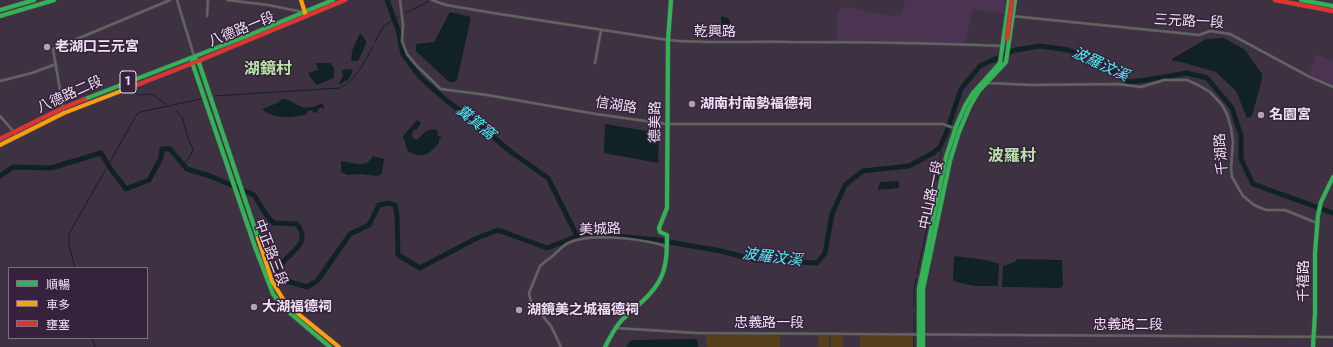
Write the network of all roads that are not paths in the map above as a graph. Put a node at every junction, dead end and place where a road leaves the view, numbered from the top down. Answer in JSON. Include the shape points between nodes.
{"nodes":[{"id":1,"x":34,"y":0,"type":"edge"},
{"id":2,"x":54,"y":0,"type":"edge"},
{"id":3,"x":170,"y":0,"type":"edge"},
{"id":4,"x":177,"y":0,"type":"edge"},
{"id":5,"x":208,"y":0,"type":"edge"},
{"id":6,"x":227,"y":0,"type":"edge"},
{"id":7,"x":300,"y":0,"type":"edge"},
{"id":8,"x":332,"y":0,"type":"edge"},
{"id":9,"x":345,"y":0,"type":"edge"},
{"id":10,"x":400,"y":0,"type":"edge"},
{"id":11,"x":432,"y":0,"type":"edge"},
{"id":12,"x":671,"y":0,"type":"edge"},
{"id":13,"x":1009,"y":0,"type":"edge"},
{"id":14,"x":1013,"y":0,"type":"edge"},
{"id":15,"x":1275,"y":0,"type":"edge"},
{"id":16,"x":1301,"y":0,"type":"edge"},
{"id":17,"x":1333,"y":6,"type":"edge"},
{"id":18,"x":0,"y":10,"type":"edge"},
{"id":19,"x":1333,"y":11,"type":"edge"},
{"id":20,"x":305,"y":14,"type":"junction"},
{"id":21,"x":1007,"y":15,"type":"junction"},
{"id":22,"x":0,"y":16,"type":"edge"},
{"id":23,"x":207,"y":16,"type":"dead end"},
{"id":24,"x":1012,"y":16,"type":"junction"},
{"id":25,"x":601,"y":30,"type":"junction"},
{"id":26,"x":1007,"y":38,"type":"junction"},
{"id":27,"x":668,"y":40,"type":"junction"},
{"id":28,"x":1002,"y":46,"type":"junction"},
{"id":29,"x":1008,"y":46,"type":"junction"},
{"id":30,"x":194,"y":57,"type":"junction"},
{"id":31,"x":198,"y":60,"type":"junction"},
{"id":32,"x":192,"y":62,"type":"junction"},
{"id":33,"x":596,"y":63,"type":"dead end"},
{"id":34,"x":56,"y":64,"type":"junction"},
{"id":35,"x":0,"y":81,"type":"edge"},
{"id":36,"x":988,"y":83,"type":"junction"},
{"id":37,"x":1333,"y":87,"type":"edge"},
{"id":38,"x":64,"y":111,"type":"junction"},
{"id":39,"x":0,"y":116,"type":"edge"},
{"id":40,"x":667,"y":124,"type":"junction"},
{"id":41,"x":953,"y":128,"type":"junction"},
{"id":42,"x":15,"y":134,"type":"junction"},
{"id":43,"x":0,"y":139,"type":"edge"},
{"id":44,"x":0,"y":145,"type":"edge"},
{"id":45,"x":1333,"y":177,"type":"edge"},
{"id":46,"x":1317,"y":224,"type":"junction"},
{"id":47,"x":666,"y":246,"type":"junction"},
{"id":48,"x":615,"y":328,"type":"junction"},
{"id":49,"x":921,"y":334,"type":"junction"},
{"id":50,"x":1314,"y":337,"type":"junction"},
{"id":51,"x":1333,"y":337,"type":"edge"},
{"id":52,"x":330,"y":347,"type":"edge"},
{"id":53,"x":339,"y":347,"type":"edge"},
{"id":54,"x":561,"y":347,"type":"edge"},
{"id":55,"x":605,"y":347,"type":"edge"},
{"id":56,"x":919,"y":347,"type":"edge"},
{"id":57,"x":923,"y":347,"type":"edge"},
{"id":58,"x":1313,"y":347,"type":"edge"}],
"edges":[{"from":1,"to":18,"type":"main road"},
{"from":2,"to":22,"type":"main road"},
{"from":3,"to":34,"type":"street","via":[[53,49]]},
{"from":4,"to":30,"type":"street"},
{"from":5,"to":23,"type":"street"},
{"from":6,"to":20,"type":"street","via":[[268,5]]},
{"from":7,"to":20,"type":"main road"},
{"from":8,"to":20,"type":"main road","name":"八德路一段","number":"1"},
{"from":9,"to":20,"type":"main road","name":"八德路一段","number":"1"},
{"from":10,"to":40,"type":"street","name":"信湖路","via":[[402,41],[407,54],[441,89]]},
{"from":11,"to":25,"type":"street","name":"乾興路","via":[[446,5]]},
{"from":12,"to":27,"type":"main road","name":"德美路"},
{"from":13,"to":21,"type":"main road"},
{"from":14,"to":24,"type":"main road"},
{"from":14,"to":26,"type":"main road","bridge":true},
{"from":15,"to":19,"type":"main road"},
{"from":16,"to":17,"type":"main road"},
{"from":20,"to":30,"type":"main road","name":"八德路一段","number":"1"},
{"from":20,"to":31,"type":"main road","name":"八德路一段","number":"1"},
{"from":21,"to":24,"type":"street","name":"三元路一段"},
{"from":21,"to":28,"type":"main road"},
{"from":24,"to":29,"type":"main road"},
{"from":24,"to":37,"type":"street","name":"三元路一段","via":[[1199,35],[1210,31],[1230,34]]},
{"from":25,"to":27,"type":"street","name":"乾興路"},
{"from":25,"to":33,"type":"street"},
{"from":26,"to":28,"type":"main road"},
{"from":26,"to":29,"type":"main road"},
{"from":27,"to":28,"type":"street","name":"乾興路","via":[[695,43],[828,42]]},
{"from":27,"to":40,"type":"main road","name":"德美路"},
{"from":28,"to":41,"type":"main road","name":"中山路一段","via":[[1000,63],[973,93]]},
{"from":29,"to":36,"type":"main road","name":"中山路一段","via":[[1006,62]]},
{"from":30,"to":31,"type":"main road"},
{"from":30,"to":32,"type":"main road"},
{"from":30,"to":38,"type":"main road","name":"八德路二段","number":"1"},
{"from":31,"to":32,"type":"main road","name":"八德路一段","number":"1"},
{"from":31,"to":53,"type":"main road","name":"中正路三段","via":[[272,281],[286,304]]},
{"from":32,"to":38,"type":"main road","name":"八德路二段","number":"1"},
{"from":32,"to":52,"type":"main road","name":"中正路三段","via":[[273,294],[283,307]]},
{"from":34,"to":35,"type":"street"},
{"from":34,"to":38,"type":"street"},
{"from":36,"to":46,"type":"street","name":"千湖路","via":[[1118,84],[1141,87],[1164,80],[1187,80],[1210,92],[1227,114],[1231,128],[1232,177],[1244,196],[1254,205],[1266,210],[1285,210]]},
{"from":36,"to":49,"type":"main road","name":"中山路一段","via":[[970,106],[950,161],[923,289]]},
{"from":38,"to":42,"type":"main road","name":"八德路二段","number":"1","via":[[44,118]]},
{"from":39,"to":42,"type":"street"},
{"from":40,"to":41,"type":"street","name":"信湖路","via":[[943,124]]},
{"from":40,"to":47,"type":"main road","name":"德美路","via":[[666,208],[659,228],[660,232],[667,235]]},
{"from":41,"to":49,"type":"main road","name":"中山路一段","via":[[919,288]]},
{"from":42,"to":43,"type":"main road","name":"八德路二段","number":"1"},
{"from":42,"to":44,"type":"main road","name":"八德路二段","number":"1"},
{"from":45,"to":46,"type":"main road","name":"千禧路","via":[[1321,202]]},
{"from":46,"to":50,"type":"main road","name":"千禧路"},
{"from":47,"to":48,"type":"main road","via":[[663,274],[658,283]]},
{"from":47,"to":54,"type":"street","name":"美城路","via":[[638,239],[579,239],[566,244],[540,266],[529,293],[531,302],[551,326]]},
{"from":48,"to":49,"type":"street","name":"忠義路一段","via":[[697,333]]},
{"from":48,"to":55,"type":"main road"},
{"from":49,"to":50,"type":"street","name":"忠義路二段"},
{"from":49,"to":56,"type":"main road","name":"中山路一段"},
{"from":49,"to":57,"type":"main road","name":"中山路一段"},
{"from":50,"to":51,"type":"street","name":"忠義路二段"},
{"from":50,"to":58,"type":"main road","name":"千禧路"}]}
